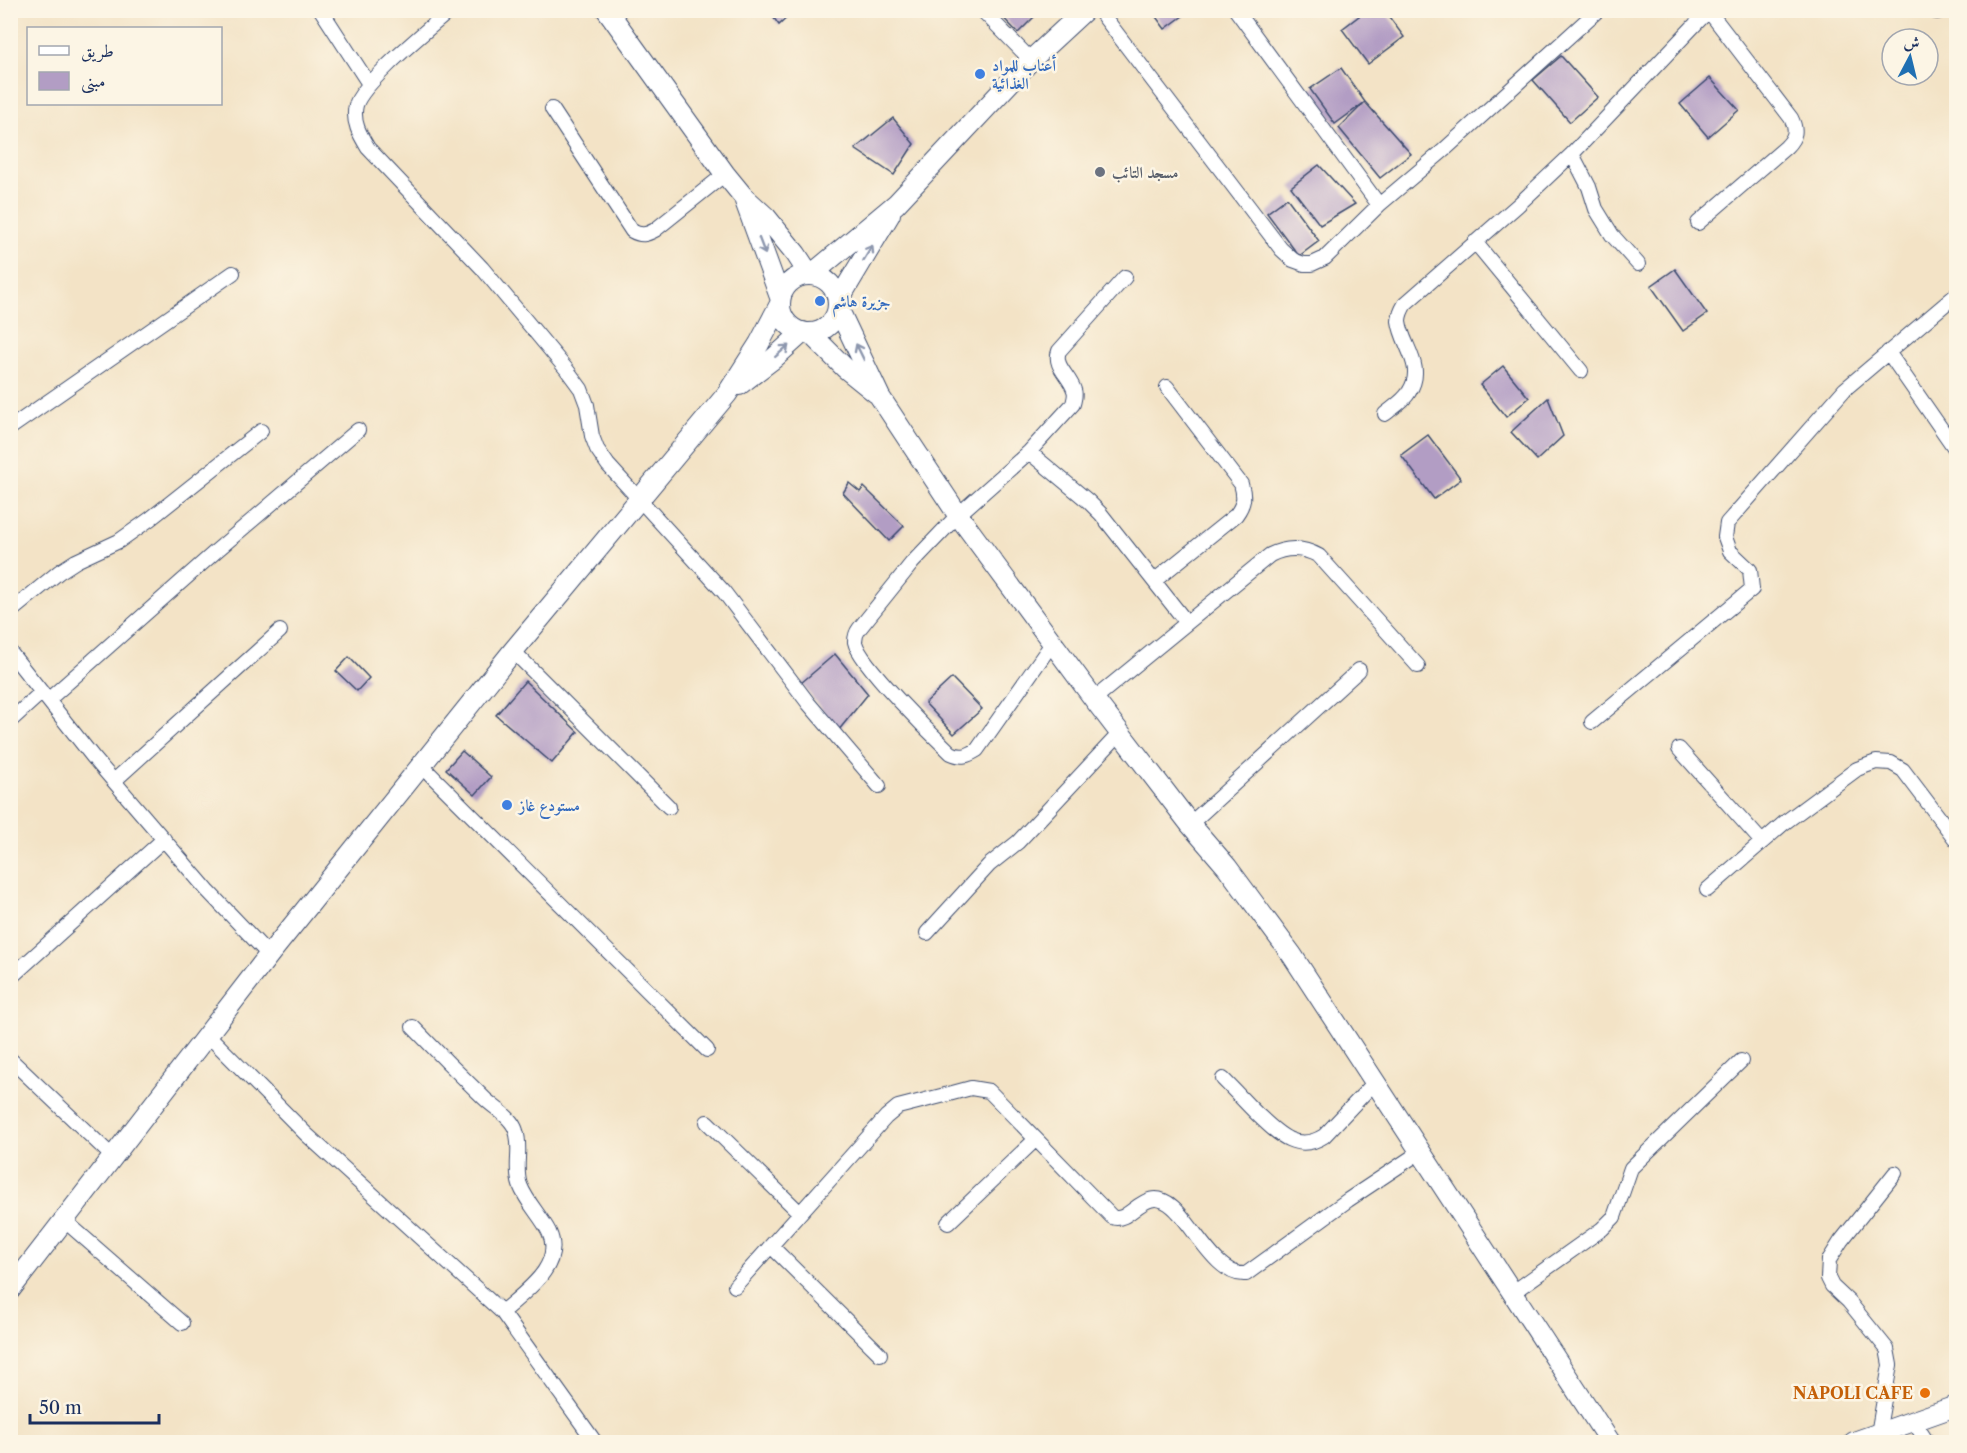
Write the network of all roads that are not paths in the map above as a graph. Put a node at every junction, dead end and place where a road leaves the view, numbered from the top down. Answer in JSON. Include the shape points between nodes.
{"nodes":[{"id":1,"x":321,"y":10,"type":"edge"},
{"id":2,"x":450,"y":10,"type":"edge"},
{"id":3,"x":607,"y":10,"type":"edge"},
{"id":4,"x":982,"y":10,"type":"edge"},
{"id":5,"x":1084,"y":10,"type":"edge"},
{"id":6,"x":1099,"y":10,"type":"edge"},
{"id":7,"x":1236,"y":10,"type":"edge"},
{"id":8,"x":1598,"y":10,"type":"edge"},
{"id":9,"x":1927,"y":10,"type":"edge"},
{"id":10,"x":1946,"y":10,"type":"edge"},
{"id":11,"x":1031,"y":60,"type":"junction"},
{"id":12,"x":369,"y":84,"type":"junction"},
{"id":13,"x":552,"y":109,"type":"dead end"},
{"id":14,"x":1572,"y":154,"type":"junction"},
{"id":15,"x":725,"y":174,"type":"junction"},
{"id":16,"x":742,"y":196,"type":"junction"},
{"id":17,"x":896,"y":204,"type":"junction"},
{"id":18,"x":1379,"y":205,"type":"junction"},
{"id":19,"x":1698,"y":224,"type":"dead end"},
{"id":20,"x":1475,"y":242,"type":"junction"},
{"id":21,"x":1638,"y":264,"type":"dead end"},
{"id":22,"x":233,"y":273,"type":"dead end"},
{"id":23,"x":810,"y":274,"type":"junction"},
{"id":24,"x":1125,"y":278,"type":"dead end"},
{"id":25,"x":1956,"y":295,"type":"edge"},
{"id":26,"x":780,"y":301,"type":"junction"},
{"id":27,"x":838,"y":305,"type":"junction"},
{"id":28,"x":807,"y":333,"type":"junction"},
{"id":29,"x":1888,"y":352,"type":"junction"},
{"id":30,"x":1581,"y":371,"type":"dead end"},
{"id":31,"x":1167,"y":387,"type":"dead end"},
{"id":32,"x":727,"y":394,"type":"junction"},
{"id":33,"x":880,"y":397,"type":"junction"},
{"id":34,"x":1385,"y":414,"type":"dead end"},
{"id":35,"x":10,"y":428,"type":"edge"},
{"id":36,"x":358,"y":430,"type":"dead end"},
{"id":37,"x":261,"y":432,"type":"dead end"},
{"id":38,"x":1956,"y":450,"type":"edge"},
{"id":39,"x":1029,"y":452,"type":"junction"},
{"id":40,"x":640,"y":500,"type":"junction"},
{"id":41,"x":958,"y":515,"type":"junction"},
{"id":42,"x":1154,"y":581,"type":"junction"},
{"id":43,"x":10,"y":612,"type":"edge"},
{"id":44,"x":1187,"y":622,"type":"junction"},
{"id":45,"x":280,"y":632,"type":"dead end"},
{"id":46,"x":1053,"y":642,"type":"junction"},
{"id":47,"x":513,"y":651,"type":"junction"},
{"id":48,"x":10,"y":652,"type":"edge"},
{"id":49,"x":1418,"y":666,"type":"dead end"},
{"id":50,"x":1359,"y":670,"type":"dead end"},
{"id":51,"x":45,"y":696,"type":"junction"},
{"id":52,"x":1094,"y":699,"type":"junction"},
{"id":53,"x":10,"y":721,"type":"edge"},
{"id":54,"x":1592,"y":722,"type":"dead end"},
{"id":55,"x":1120,"y":733,"type":"junction"},
{"id":56,"x":1679,"y":749,"type":"dead end"},
{"id":57,"x":422,"y":766,"type":"junction"},
{"id":58,"x":114,"y":781,"type":"junction"},
{"id":59,"x":879,"y":786,"type":"dead end"},
{"id":60,"x":669,"y":807,"type":"dead end"},
{"id":61,"x":1190,"y":824,"type":"junction"},
{"id":62,"x":164,"y":839,"type":"junction"},
{"id":63,"x":1956,"y":840,"type":"edge"},
{"id":64,"x":1762,"y":842,"type":"junction"},
{"id":65,"x":1707,"y":890,"type":"dead end"},
{"id":66,"x":927,"y":933,"type":"dead end"},
{"id":67,"x":269,"y":955,"type":"junction"},
{"id":68,"x":10,"y":978,"type":"edge"},
{"id":69,"x":413,"y":1027,"type":"dead end"},
{"id":70,"x":208,"y":1035,"type":"junction"},
{"id":71,"x":707,"y":1050,"type":"dead end"},
{"id":72,"x":10,"y":1059,"type":"edge"},
{"id":73,"x":1741,"y":1061,"type":"dead end"},
{"id":74,"x":1223,"y":1079,"type":"dead end"},
{"id":75,"x":1376,"y":1081,"type":"junction"},
{"id":76,"x":707,"y":1122,"type":"dead end"},
{"id":77,"x":1035,"y":1140,"type":"junction"},
{"id":78,"x":1420,"y":1152,"type":"junction"},
{"id":79,"x":114,"y":1158,"type":"junction"},
{"id":80,"x":1895,"y":1173,"type":"dead end"},
{"id":81,"x":800,"y":1213,"type":"junction"},
{"id":82,"x":65,"y":1221,"type":"junction"},
{"id":83,"x":948,"y":1223,"type":"dead end"},
{"id":84,"x":771,"y":1246,"type":"junction"},
{"id":85,"x":735,"y":1286,"type":"dead end"},
{"id":86,"x":10,"y":1290,"type":"edge"},
{"id":87,"x":1512,"y":1293,"type":"junction"},
{"id":88,"x":502,"y":1312,"type":"junction"},
{"id":89,"x":182,"y":1323,"type":"dead end"},
{"id":90,"x":880,"y":1354,"type":"dead end"},
{"id":91,"x":1956,"y":1406,"type":"edge"},
{"id":92,"x":1914,"y":1422,"type":"junction"},
{"id":93,"x":1878,"y":1434,"type":"junction"},
{"id":94,"x":595,"y":1443,"type":"edge"},
{"id":95,"x":1610,"y":1443,"type":"edge"},
{"id":96,"x":1854,"y":1443,"type":"edge"},
{"id":97,"x":1927,"y":1443,"type":"edge"}],
"edges":[{"from":1,"to":12,"type":"street"},
{"from":2,"to":12,"type":"street"},
{"from":3,"to":15,"type":"street"},
{"from":4,"to":11,"type":"street"},
{"from":5,"to":11,"type":"street"},
{"from":6,"to":18,"type":"street","via":[[1293,260],[1312,264],[1324,258]]},
{"from":7,"to":18,"type":"street"},
{"from":8,"to":18,"type":"street"},
{"from":9,"to":10,"type":"street"},
{"from":11,"to":17,"type":"street"},
{"from":12,"to":40,"type":"street","via":[[357,104],[355,118],[368,148],[482,268],[567,370],[587,405],[597,449]]},
{"from":13,"to":15,"type":"street","via":[[638,235],[655,230]]},
{"from":14,"to":19,"type":"street","via":[[1708,10],[1791,118],[1796,134]]},
{"from":14,"to":20,"type":"street"},
{"from":14,"to":21,"type":"street","via":[[1596,209],[1612,235]]},
{"from":15,"to":16,"type":"street"},
{"from":16,"to":23,"type":"street","via":[[765,217]]},
{"from":16,"to":26,"type":"street","one_way":true},
{"from":17,"to":23,"type":"street"},
{"from":27,"to":17,"type":"street","one_way":true},
{"from":20,"to":30,"type":"street"},
{"from":20,"to":34,"type":"street","via":[[1400,312],[1399,321],[1416,366],[1414,381],[1409,393]]},
{"from":22,"to":35,"type":"street"},
{"from":23,"to":26,"type":"street","via":[[790,281]]},
{"from":23,"to":27,"type":"street","via":[[830,283]]},
{"from":24,"to":39,"type":"street","via":[[1059,351],[1057,362],[1074,388],[1073,404]]},
{"from":25,"to":29,"type":"street"},
{"from":26,"to":28,"type":"street","via":[[780,311],[791,327]]},
{"from":26,"to":32,"type":"street","via":[[759,344]]},
{"from":27,"to":28,"type":"street","via":[[828,325]]},
{"from":33,"to":27,"type":"street","one_way":true},
{"from":32,"to":28,"type":"street","one_way":true},
{"from":28,"to":33,"type":"street"},
{"from":29,"to":38,"type":"street"},
{"from":29,"to":54,"type":"street","via":[[1845,389],[1726,523],[1730,551],[1750,570],[1752,590]]},
{"from":31,"to":42,"type":"street","via":[[1245,494],[1236,515]]},
{"from":32,"to":40,"type":"street"},
{"from":33,"to":41,"type":"street"},
{"from":36,"to":51,"type":"street"},
{"from":37,"to":43,"type":"street","via":[[150,519],[119,541],[59,572]]},
{"from":39,"to":41,"type":"street"},
{"from":39,"to":42,"type":"street","via":[[1088,501]]},
{"from":40,"to":47,"type":"street"},
{"from":40,"to":59,"type":"street","via":[[724,592],[809,704]]},
{"from":41,"to":46,"type":"street"},
{"from":41,"to":46,"type":"street","via":[[912,563],[859,629],[855,641],[859,653],[891,691],[959,757],[977,750]]},
{"from":42,"to":44,"type":"street"},
{"from":44,"to":49,"type":"street","via":[[1270,555],[1289,549],[1308,550],[1319,556]]},
{"from":44,"to":52,"type":"street"},
{"from":45,"to":58,"type":"street"},
{"from":46,"to":52,"type":"street"},
{"from":47,"to":57,"type":"street"},
{"from":47,"to":60,"type":"street"},
{"from":48,"to":51,"type":"street"},
{"from":50,"to":61,"type":"street"},
{"from":51,"to":53,"type":"street"},
{"from":51,"to":58,"type":"street"},
{"from":52,"to":55,"type":"street"},
{"from":55,"to":61,"type":"street"},
{"from":55,"to":66,"type":"street"},
{"from":56,"to":64,"type":"street"},
{"from":57,"to":67,"type":"street"},
{"from":57,"to":71,"type":"street"},
{"from":58,"to":62,"type":"street"},
{"from":61,"to":75,"type":"street","via":[[1292,955]]},
{"from":62,"to":67,"type":"street"},
{"from":62,"to":68,"type":"street"},
{"from":63,"to":64,"type":"street","via":[[1903,770],[1891,763],[1876,762],[1857,769]]},
{"from":64,"to":65,"type":"street"},
{"from":67,"to":70,"type":"street"},
{"from":69,"to":88,"type":"street","via":[[514,1126],[521,1187],[549,1232],[552,1258],[541,1277]]},
{"from":70,"to":79,"type":"street"},
{"from":70,"to":88,"type":"street","via":[[306,1134]]},
{"from":72,"to":79,"type":"street"},
{"from":73,"to":87,"type":"street","via":[[1631,1168],[1614,1216],[1602,1229]]},
{"from":74,"to":75,"type":"street","via":[[1276,1132],[1301,1143],[1324,1136]]},
{"from":75,"to":78,"type":"street"},
{"from":76,"to":81,"type":"street"},
{"from":77,"to":78,"type":"street","via":[[1112,1217],[1122,1218],[1138,1205],[1161,1199],[1173,1206],[1220,1263],[1238,1275],[1246,1274]]},
{"from":77,"to":81,"type":"street","via":[[989,1090],[981,1088],[898,1107]]},
{"from":77,"to":83,"type":"street"},
{"from":78,"to":87,"type":"street"},
{"from":79,"to":82,"type":"street"},
{"from":80,"to":93,"type":"street","via":[[1829,1260],[1828,1278],[1832,1286],[1887,1349],[1890,1365]]},
{"from":81,"to":84,"type":"street"},
{"from":82,"to":86,"type":"street"},
{"from":82,"to":89,"type":"street"},
{"from":84,"to":85,"type":"street"},
{"from":84,"to":90,"type":"street"},
{"from":87,"to":95,"type":"street"},
{"from":88,"to":94,"type":"street"},
{"from":91,"to":92,"type":"street"},
{"from":92,"to":93,"type":"street"},
{"from":92,"to":97,"type":"street"},
{"from":93,"to":96,"type":"street"}]}
